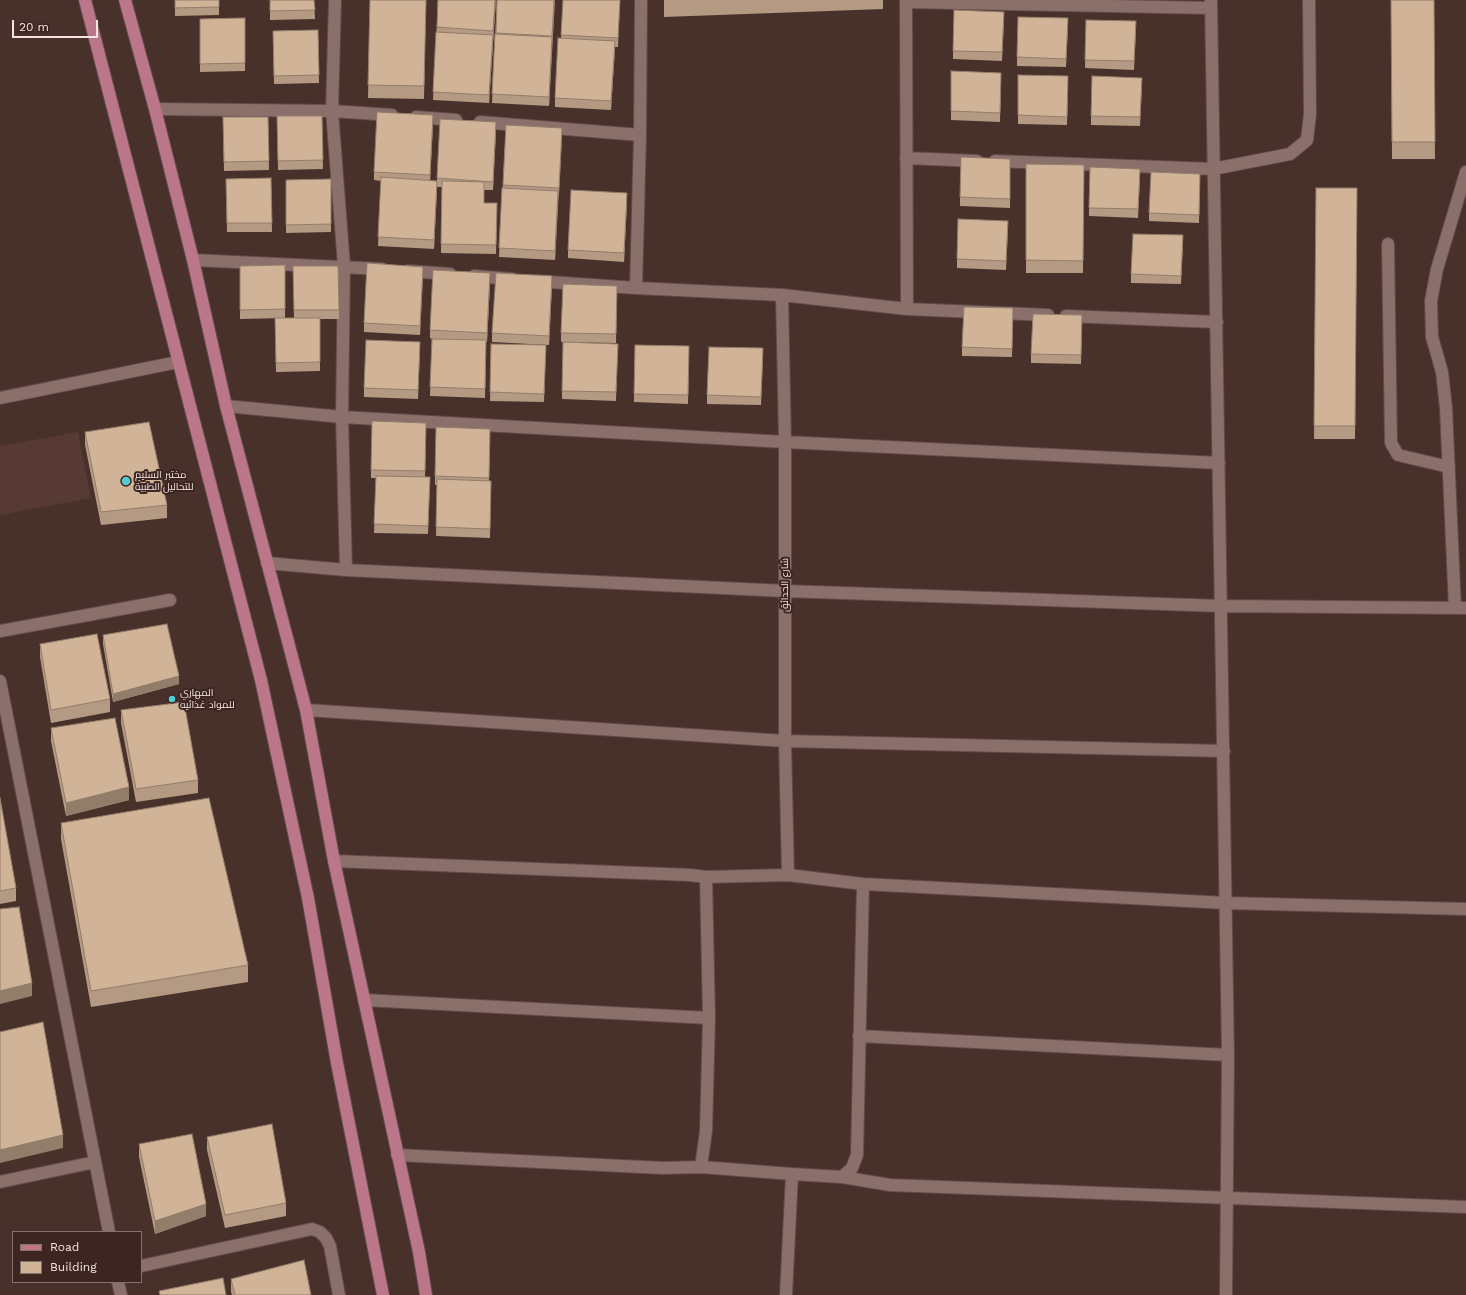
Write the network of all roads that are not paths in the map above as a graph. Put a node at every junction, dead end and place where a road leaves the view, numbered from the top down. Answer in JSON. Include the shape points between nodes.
{"nodes":[{"id":1,"x":85,"y":0,"type":"edge"},
{"id":2,"x":125,"y":0,"type":"edge"},
{"id":3,"x":335,"y":0,"type":"edge"},
{"id":4,"x":640,"y":0,"type":"edge"},
{"id":5,"x":1309,"y":0,"type":"edge"},
{"id":6,"x":906,"y":1,"type":"edge"},
{"id":7,"x":1211,"y":4,"type":"edge"},
{"id":8,"x":155,"y":109,"type":"junction"},
{"id":9,"x":332,"y":111,"type":"junction"},
{"id":10,"x":640,"y":135,"type":"junction"},
{"id":11,"x":906,"y":158,"type":"junction"},
{"id":12,"x":1213,"y":169,"type":"junction"},
{"id":13,"x":1466,"y":172,"type":"edge"},
{"id":14,"x":1388,"y":244,"type":"dead end"},
{"id":15,"x":193,"y":260,"type":"junction"},
{"id":16,"x":344,"y":266,"type":"junction"},
{"id":17,"x":636,"y":288,"type":"junction"},
{"id":18,"x":782,"y":295,"type":"junction"},
{"id":19,"x":907,"y":309,"type":"junction"},
{"id":20,"x":1217,"y":322,"type":"junction"},
{"id":21,"x":178,"y":362,"type":"junction"},
{"id":22,"x":0,"y":398,"type":"edge"},
{"id":23,"x":226,"y":406,"type":"junction"},
{"id":24,"x":342,"y":417,"type":"junction"},
{"id":25,"x":785,"y":442,"type":"junction"},
{"id":26,"x":1219,"y":463,"type":"junction"},
{"id":27,"x":1449,"y":467,"type":"junction"},
{"id":28,"x":267,"y":563,"type":"junction"},
{"id":29,"x":346,"y":570,"type":"junction"},
{"id":30,"x":785,"y":591,"type":"junction"},
{"id":31,"x":170,"y":600,"type":"dead end"},
{"id":32,"x":1222,"y":606,"type":"junction"},
{"id":33,"x":1460,"y":608,"type":"edge"},
{"id":34,"x":0,"y":631,"type":"edge"},
{"id":35,"x":0,"y":681,"type":"edge"},
{"id":36,"x":306,"y":710,"type":"junction"},
{"id":37,"x":785,"y":741,"type":"junction"},
{"id":38,"x":1224,"y":751,"type":"junction"},
{"id":39,"x":334,"y":861,"type":"junction"},
{"id":40,"x":788,"y":875,"type":"junction"},
{"id":41,"x":706,"y":877,"type":"junction"},
{"id":42,"x":863,"y":884,"type":"junction"},
{"id":43,"x":1226,"y":903,"type":"junction"},
{"id":44,"x":1466,"y":909,"type":"edge"},
{"id":45,"x":364,"y":1000,"type":"junction"},
{"id":46,"x":709,"y":1018,"type":"junction"},
{"id":47,"x":859,"y":1036,"type":"junction"},
{"id":48,"x":1228,"y":1055,"type":"junction"},
{"id":49,"x":398,"y":1155,"type":"junction"},
{"id":50,"x":95,"y":1162,"type":"junction"},
{"id":51,"x":701,"y":1167,"type":"junction"},
{"id":52,"x":792,"y":1174,"type":"junction"},
{"id":53,"x":842,"y":1177,"type":"junction"},
{"id":54,"x":0,"y":1182,"type":"edge"},
{"id":55,"x":1228,"y":1198,"type":"junction"},
{"id":56,"x":1466,"y":1207,"type":"edge"},
{"id":57,"x":109,"y":1231,"type":"edge"},
{"id":58,"x":142,"y":1266,"type":"edge"},
{"id":59,"x":118,"y":1283,"type":"edge"},
{"id":60,"x":121,"y":1295,"type":"edge"},
{"id":61,"x":339,"y":1295,"type":"edge"},
{"id":62,"x":383,"y":1295,"type":"edge"},
{"id":63,"x":426,"y":1295,"type":"edge"},
{"id":64,"x":786,"y":1295,"type":"edge"},
{"id":65,"x":1226,"y":1295,"type":"edge"}],
"edges":[{"from":1,"to":21,"type":"main road"},
{"from":2,"to":8,"type":"main road"},
{"from":3,"to":9,"type":"street"},
{"from":4,"to":10,"type":"street"},
{"from":5,"to":12,"type":"street","via":[[1310,114],[1307,140],[1290,154]]},
{"from":6,"to":7,"type":"street"},
{"from":6,"to":11,"type":"street"},
{"from":7,"to":12,"type":"street"},
{"from":8,"to":9,"type":"street"},
{"from":8,"to":15,"type":"main road"},
{"from":9,"to":10,"type":"street"},
{"from":9,"to":16,"type":"street"},
{"from":10,"to":17,"type":"street"},
{"from":11,"to":12,"type":"street"},
{"from":11,"to":19,"type":"street"},
{"from":12,"to":20,"type":"street"},
{"from":13,"to":27,"type":"street","via":[[1430,301],[1432,337],[1442,372]]},
{"from":14,"to":27,"type":"street","via":[[1392,443],[1398,456]]},
{"from":15,"to":16,"type":"street"},
{"from":15,"to":23,"type":"main road"},
{"from":16,"to":17,"type":"street"},
{"from":16,"to":24,"type":"street"},
{"from":17,"to":18,"type":"street"},
{"from":18,"to":19,"type":"street"},
{"from":18,"to":25,"type":"street","name":"شارع الحدائق"},
{"from":19,"to":20,"type":"street"},
{"from":20,"to":26,"type":"street"},
{"from":21,"to":22,"type":"street"},
{"from":21,"to":62,"type":"main road","via":[[259,672],[323,973],[337,1063]]},
{"from":23,"to":24,"type":"street"},
{"from":23,"to":28,"type":"main road"},
{"from":24,"to":25,"type":"street"},
{"from":24,"to":29,"type":"street"},
{"from":25,"to":26,"type":"street"},
{"from":25,"to":30,"type":"street","name":"شارع الحدائق"},
{"from":26,"to":32,"type":"street"},
{"from":27,"to":33,"type":"street"},
{"from":28,"to":29,"type":"street"},
{"from":28,"to":36,"type":"main road"},
{"from":29,"to":30,"type":"street"},
{"from":30,"to":32,"type":"street"},
{"from":30,"to":37,"type":"street","name":"شارع الحدائق"},
{"from":31,"to":34,"type":"street"},
{"from":32,"to":33,"type":"street"},
{"from":32,"to":38,"type":"street"},
{"from":35,"to":50,"type":"street"},
{"from":36,"to":37,"type":"street"},
{"from":36,"to":39,"type":"main road"},
{"from":37,"to":38,"type":"street"},
{"from":37,"to":40,"type":"street","name":"شارع الحدائق"},
{"from":38,"to":43,"type":"street"},
{"from":39,"to":41,"type":"street"},
{"from":39,"to":45,"type":"main road"},
{"from":40,"to":41,"type":"street"},
{"from":40,"to":42,"type":"street"},
{"from":41,"to":46,"type":"street"},
{"from":42,"to":43,"type":"street"},
{"from":42,"to":47,"type":"street"},
{"from":43,"to":44,"type":"street"},
{"from":43,"to":48,"type":"street"},
{"from":45,"to":46,"type":"street"},
{"from":45,"to":49,"type":"main road"},
{"from":46,"to":51,"type":"street","via":[[706,1131]]},
{"from":47,"to":48,"type":"street"},
{"from":47,"to":53,"type":"street","via":[[857,1156],[852,1168]]},
{"from":48,"to":55,"type":"street"},
{"from":49,"to":51,"type":"street","via":[[663,1168]]},
{"from":49,"to":63,"type":"main road"},
{"from":50,"to":54,"type":"street"},
{"from":50,"to":57,"type":"street"},
{"from":51,"to":52,"type":"street"},
{"from":52,"to":53,"type":"street"},
{"from":52,"to":64,"type":"street"},
{"from":53,"to":55,"type":"street","via":[[890,1184]]},
{"from":55,"to":56,"type":"street"},
{"from":55,"to":65,"type":"street"},
{"from":58,"to":61,"type":"street","via":[[312,1229],[320,1232],[330,1246]]},
{"from":59,"to":60,"type":"street"}]}
